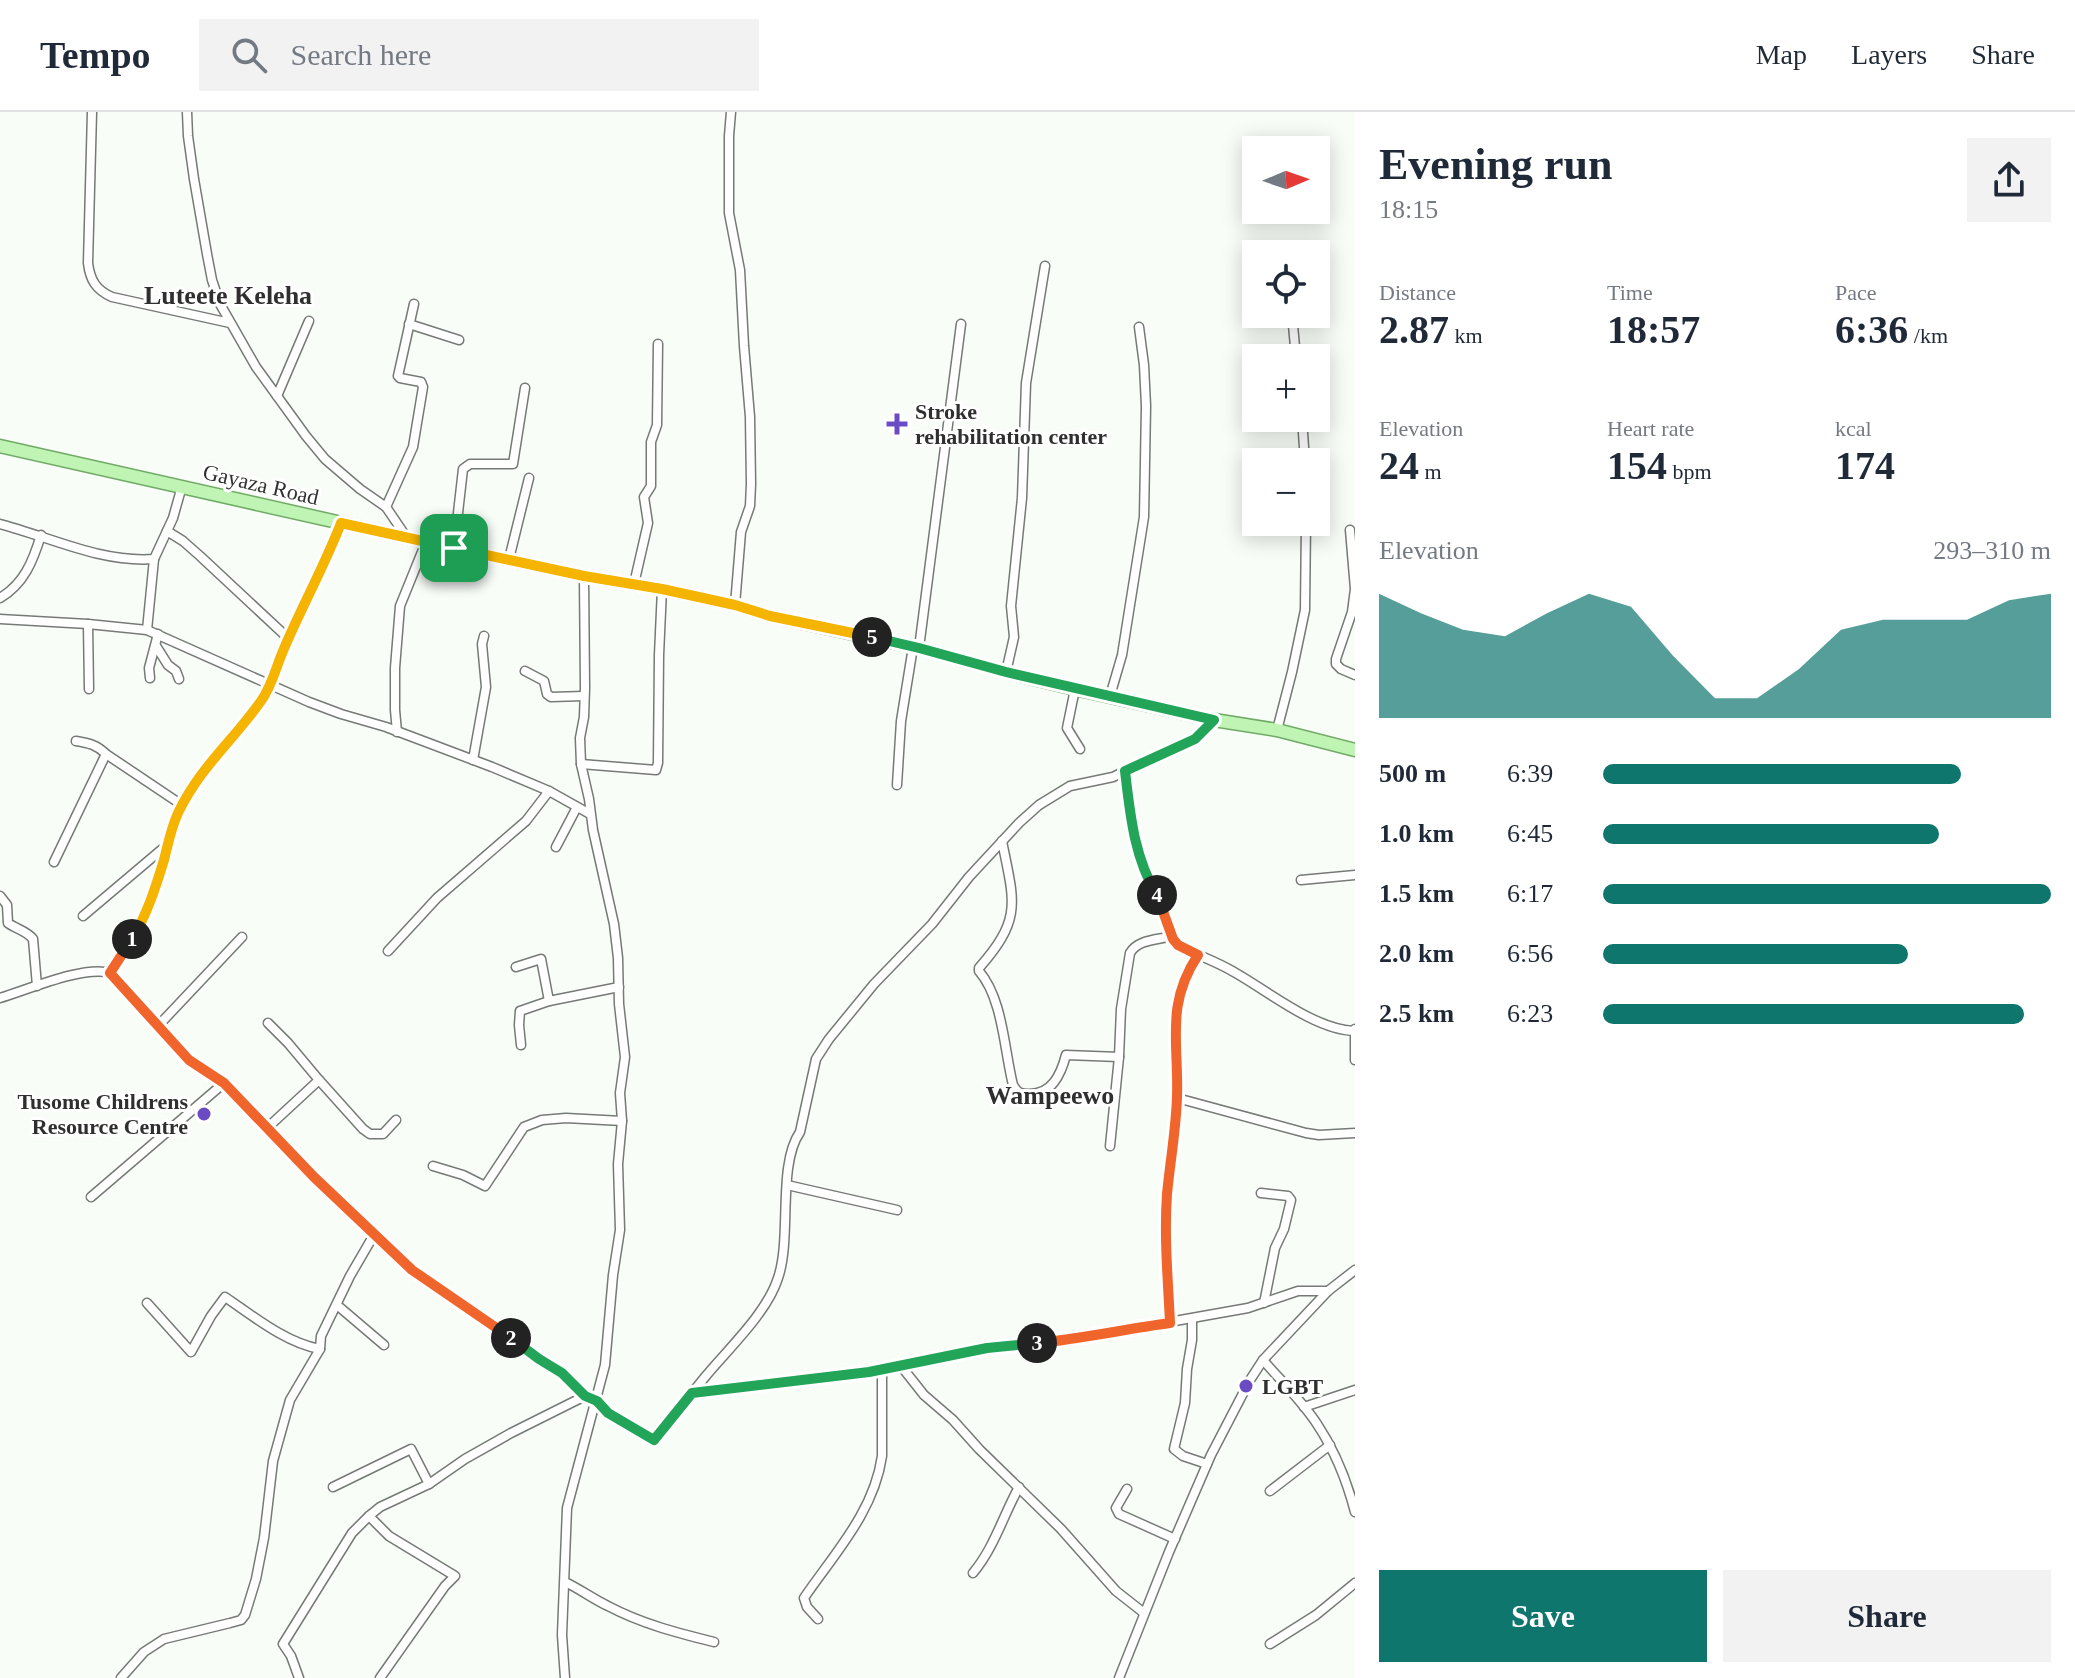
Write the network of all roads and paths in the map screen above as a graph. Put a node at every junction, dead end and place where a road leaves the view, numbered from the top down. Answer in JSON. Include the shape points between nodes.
{"nodes":[{"id":1,"x":92,"y":112,"type":"edge"},
{"id":2,"x":187,"y":112,"type":"edge"},
{"id":3,"x":731,"y":112,"type":"edge"},
{"id":4,"x":1045,"y":266,"type":"dead end"},
{"id":5,"x":414,"y":304,"type":"dead end"},
{"id":6,"x":309,"y":321,"type":"dead end"},
{"id":7,"x":230,"y":323,"type":"junction"},
{"id":8,"x":409,"y":324,"type":"junction"},
{"id":9,"x":961,"y":324,"type":"dead end"},
{"id":10,"x":1139,"y":327,"type":"dead end"},
{"id":11,"x":459,"y":340,"type":"dead end"},
{"id":12,"x":658,"y":344,"type":"dead end"},
{"id":13,"x":525,"y":388,"type":"dead end"},
{"id":14,"x":277,"y":396,"type":"junction"},
{"id":15,"x":0,"y":446,"type":"edge"},
{"id":16,"x":529,"y":478,"type":"dead end"},
{"id":17,"x":182,"y":486,"type":"junction"},
{"id":18,"x":386,"y":507,"type":"junction"},
{"id":19,"x":341,"y":523,"type":"junction"},
{"id":20,"x":0,"y":524,"type":"edge"},
{"id":21,"x":1350,"y":530,"type":"dead end"},
{"id":22,"x":167,"y":531,"type":"junction"},
{"id":23,"x":41,"y":535,"type":"junction"},
{"id":24,"x":1306,"y":536,"type":"edge"},
{"id":25,"x":407,"y":538,"type":"junction"},
{"id":26,"x":426,"y":542,"type":"junction"},
{"id":27,"x":454,"y":548,"type":"junction"},
{"id":28,"x":154,"y":559,"type":"junction"},
{"id":29,"x":509,"y":559,"type":"junction"},
{"id":30,"x":584,"y":576,"type":"junction"},
{"id":31,"x":634,"y":584,"type":"junction"},
{"id":32,"x":662,"y":589,"type":"junction"},
{"id":33,"x":0,"y":598,"type":"edge"},
{"id":34,"x":735,"y":605,"type":"junction"},
{"id":35,"x":0,"y":619,"type":"edge"},
{"id":36,"x":88,"y":624,"type":"junction"},
{"id":37,"x":147,"y":630,"type":"junction"},
{"id":38,"x":158,"y":634,"type":"junction"},
{"id":39,"x":484,"y":636,"type":"dead end"},
{"id":40,"x":289,"y":639,"type":"junction"},
{"id":41,"x":156,"y":646,"type":"junction"},
{"id":42,"x":916,"y":647,"type":"junction"},
{"id":43,"x":525,"y":671,"type":"dead end"},
{"id":44,"x":1006,"y":672,"type":"junction"},
{"id":45,"x":1355,"y":675,"type":"edge"},
{"id":46,"x":150,"y":678,"type":"dead end"},
{"id":47,"x":179,"y":679,"type":"dead end"},
{"id":48,"x":270,"y":686,"type":"junction"},
{"id":49,"x":89,"y":689,"type":"dead end"},
{"id":50,"x":1075,"y":689,"type":"junction"},
{"id":51,"x":584,"y":696,"type":"junction"},
{"id":52,"x":1110,"y":696,"type":"junction"},
{"id":53,"x":1214,"y":720,"type":"junction"},
{"id":54,"x":1277,"y":730,"type":"junction"},
{"id":55,"x":397,"y":732,"type":"junction"},
{"id":56,"x":76,"y":741,"type":"dead end"},
{"id":57,"x":1080,"y":749,"type":"dead end"},
{"id":58,"x":1355,"y":750,"type":"edge"},
{"id":59,"x":106,"y":754,"type":"junction"},
{"id":60,"x":473,"y":760,"type":"junction"},
{"id":61,"x":581,"y":764,"type":"junction"},
{"id":62,"x":1125,"y":771,"type":"junction"},
{"id":63,"x":897,"y":785,"type":"dead end"},
{"id":64,"x":549,"y":791,"type":"junction"},
{"id":65,"x":182,"y":805,"type":"junction"},
{"id":66,"x":577,"y":807,"type":"junction"},
{"id":67,"x":590,"y":814,"type":"junction"},
{"id":68,"x":1002,"y":841,"type":"junction"},
{"id":69,"x":168,"y":845,"type":"junction"},
{"id":70,"x":556,"y":847,"type":"dead end"},
{"id":71,"x":54,"y":862,"type":"dead end"},
{"id":72,"x":1355,"y":875,"type":"edge"},
{"id":73,"x":1301,"y":880,"type":"dead end"},
{"id":74,"x":0,"y":896,"type":"edge"},
{"id":75,"x":83,"y":916,"type":"dead end"},
{"id":76,"x":1172,"y":936,"type":"junction"},
{"id":77,"x":242,"y":937,"type":"dead end"},
{"id":78,"x":388,"y":951,"type":"dead end"},
{"id":79,"x":1198,"y":955,"type":"junction"},
{"id":80,"x":516,"y":967,"type":"dead end"},
{"id":81,"x":110,"y":973,"type":"junction"},
{"id":82,"x":37,"y":986,"type":"junction"},
{"id":83,"x":619,"y":987,"type":"junction"},
{"id":84,"x":0,"y":998,"type":"edge"},
{"id":85,"x":549,"y":1001,"type":"junction"},
{"id":86,"x":268,"y":1023,"type":"dead end"},
{"id":87,"x":158,"y":1026,"type":"junction"},
{"id":88,"x":1355,"y":1030,"type":"edge"},
{"id":89,"x":521,"y":1045,"type":"dead end"},
{"id":90,"x":1119,"y":1057,"type":"junction"},
{"id":91,"x":1355,"y":1060,"type":"edge"},
{"id":92,"x":319,"y":1080,"type":"junction"},
{"id":93,"x":224,"y":1083,"type":"junction"},
{"id":94,"x":1177,"y":1098,"type":"junction"},
{"id":95,"x":396,"y":1120,"type":"dead end"},
{"id":96,"x":622,"y":1121,"type":"junction"},
{"id":97,"x":266,"y":1129,"type":"junction"},
{"id":98,"x":1355,"y":1133,"type":"edge"},
{"id":99,"x":1110,"y":1146,"type":"dead end"},
{"id":100,"x":433,"y":1166,"type":"dead end"},
{"id":101,"x":787,"y":1185,"type":"junction"},
{"id":102,"x":1261,"y":1193,"type":"dead end"},
{"id":103,"x":91,"y":1197,"type":"dead end"},
{"id":104,"x":897,"y":1210,"type":"dead end"},
{"id":105,"x":375,"y":1233,"type":"junction"},
{"id":106,"x":1355,"y":1270,"type":"edge"},
{"id":107,"x":1328,"y":1291,"type":"junction"},
{"id":108,"x":147,"y":1303,"type":"dead end"},
{"id":109,"x":1264,"y":1303,"type":"junction"},
{"id":110,"x":337,"y":1305,"type":"junction"},
{"id":111,"x":1192,"y":1319,"type":"junction"},
{"id":112,"x":1170,"y":1323,"type":"junction"},
{"id":113,"x":384,"y":1345,"type":"dead end"},
{"id":114,"x":320,"y":1349,"type":"junction"},
{"id":115,"x":1263,"y":1360,"type":"junction"},
{"id":116,"x":901,"y":1366,"type":"junction"},
{"id":117,"x":882,"y":1369,"type":"junction"},
{"id":118,"x":1355,"y":1390,"type":"edge"},
{"id":119,"x":692,"y":1393,"type":"junction"},
{"id":120,"x":585,"y":1396,"type":"junction"},
{"id":121,"x":597,"y":1401,"type":"junction"},
{"id":122,"x":1304,"y":1407,"type":"junction"},
{"id":123,"x":1330,"y":1445,"type":"junction"},
{"id":124,"x":1207,"y":1464,"type":"junction"},
{"id":125,"x":429,"y":1484,"type":"junction"},
{"id":126,"x":333,"y":1487,"type":"dead end"},
{"id":127,"x":1019,"y":1487,"type":"junction"},
{"id":128,"x":1127,"y":1489,"type":"dead end"},
{"id":129,"x":1270,"y":1491,"type":"dead end"},
{"id":130,"x":1355,"y":1512,"type":"edge"},
{"id":131,"x":369,"y":1516,"type":"junction"},
{"id":132,"x":1175,"y":1539,"type":"junction"},
{"id":133,"x":973,"y":1573,"type":"dead end"},
{"id":134,"x":565,"y":1582,"type":"junction"},
{"id":135,"x":1355,"y":1583,"type":"edge"},
{"id":136,"x":1144,"y":1613,"type":"junction"},
{"id":137,"x":818,"y":1619,"type":"dead end"},
{"id":138,"x":714,"y":1642,"type":"dead end"},
{"id":139,"x":1270,"y":1644,"type":"dead end"},
{"id":140,"x":121,"y":1678,"type":"edge"},
{"id":141,"x":299,"y":1678,"type":"edge"},
{"id":142,"x":380,"y":1678,"type":"edge"},
{"id":143,"x":565,"y":1678,"type":"edge"},
{"id":144,"x":1119,"y":1678,"type":"edge"}],
"edges":[{"from":1,"to":7,"type":"street","via":[[88,263],[95,285],[112,297]]},
{"from":2,"to":7,"type":"street","via":[[207,254]]},
{"from":3,"to":34,"type":"street","via":[[729,213],[740,270],[751,484]]},
{"from":4,"to":44,"type":"street","via":[[1026,383],[1011,606],[1014,637]]},
{"from":5,"to":8,"type":"street"},
{"from":6,"to":14,"type":"street"},
{"from":7,"to":14,"type":"street"},
{"from":8,"to":11,"type":"street"},
{"from":8,"to":18,"type":"street","via":[[398,376],[423,387],[413,447]]},
{"from":9,"to":42,"type":"street"},
{"from":10,"to":52,"type":"street","via":[[1146,406],[1144,517],[1122,655]]},
{"from":12,"to":31,"type":"street","via":[[657,425],[651,442],[651,486],[644,497],[648,523]]},
{"from":13,"to":27,"type":"street","via":[[513,463],[470,464],[463,469]]},
{"from":14,"to":18,"type":"street","via":[[325,459]]},
{"from":15,"to":17,"type":"main road","name":"Gayaza Road"},
{"from":16,"to":29,"type":"street"},
{"from":17,"to":19,"type":"main road","name":"Gayaza Road"},
{"from":17,"to":22,"type":"street"},
{"from":18,"to":25,"type":"street"},
{"from":19,"to":25,"type":"main road","name":"Gayaza Road"},
{"from":19,"to":40,"type":"street"},
{"from":20,"to":23,"type":"street"},
{"from":21,"to":45,"type":"street","via":[[1355,589],[1336,664]]},
{"from":22,"to":28,"type":"street"},
{"from":22,"to":40,"type":"street"},
{"from":23,"to":28,"type":"street","via":[[107,556]]},
{"from":23,"to":33,"type":"street","via":[[21,581]]},
{"from":24,"to":54,"type":"street","via":[[1305,610]]},
{"from":25,"to":26,"type":"main road","name":"Gayaza Road"},
{"from":26,"to":27,"type":"main road","name":"Gayaza Road"},
{"from":26,"to":55,"type":"street","via":[[400,606]]},
{"from":27,"to":29,"type":"main road","name":"Gayaza Road"},
{"from":28,"to":37,"type":"street"},
{"from":29,"to":30,"type":"main road","name":"Gayaza Road"},
{"from":30,"to":31,"type":"main road","name":"Gayaza Road"},
{"from":30,"to":51,"type":"street"},
{"from":31,"to":32,"type":"main road","name":"Gayaza Road"},
{"from":32,"to":34,"type":"main road","name":"Gayaza Road"},
{"from":32,"to":61,"type":"street","via":[[656,770]]},
{"from":34,"to":42,"type":"main road","name":"Gayaza Road"},
{"from":35,"to":36,"type":"street"},
{"from":36,"to":37,"type":"street"},
{"from":36,"to":49,"type":"street"},
{"from":37,"to":38,"type":"street"},
{"from":38,"to":41,"type":"street"},
{"from":38,"to":48,"type":"street"},
{"from":39,"to":60,"type":"street","via":[[486,687]]},
{"from":40,"to":48,"type":"street"},
{"from":41,"to":46,"type":"street"},
{"from":41,"to":47,"type":"street"},
{"from":42,"to":44,"type":"main road","name":"Gayaza Road"},
{"from":42,"to":63,"type":"street","via":[[901,721]]},
{"from":43,"to":51,"type":"street","via":[[544,681],[551,697]]},
{"from":44,"to":50,"type":"main road","name":"Gayaza Road"},
{"from":48,"to":55,"type":"street"},
{"from":48,"to":65,"type":"street","via":[[199,775]]},
{"from":50,"to":52,"type":"main road","name":"Gayaza Road"},
{"from":50,"to":57,"type":"street","via":[[1067,728]]},
{"from":51,"to":61,"type":"street"},
{"from":52,"to":53,"type":"main road","name":"Gayaza Road"},
{"from":53,"to":54,"type":"main road","name":"Gayaza Road"},
{"from":53,"to":62,"type":"street","via":[[1195,739]]},
{"from":54,"to":58,"type":"main road","name":"Gayaza Road"},
{"from":55,"to":60,"type":"street"},
{"from":56,"to":59,"type":"street","via":[[98,746]]},
{"from":59,"to":65,"type":"street"},
{"from":59,"to":71,"type":"street"},
{"from":60,"to":64,"type":"street"},
{"from":61,"to":67,"type":"street"},
{"from":62,"to":68,"type":"street","via":[[1070,786],[1039,805]]},
{"from":62,"to":76,"type":"street","via":[[1132,827]]},
{"from":64,"to":66,"type":"street"},
{"from":64,"to":78,"type":"street","via":[[526,821],[437,898]]},
{"from":65,"to":69,"type":"street"},
{"from":66,"to":67,"type":"street"},
{"from":66,"to":70,"type":"street"},
{"from":67,"to":83,"type":"street","via":[[614,924]]},
{"from":68,"to":90,"type":"street","via":[[1013,911],[1002,940],[979,971],[995,1000],[1013,1085],[1023,1094],[1040,1094],[1060,1076],[1066,1055]]},
{"from":68,"to":101,"type":"street","via":[[874,984],[816,1059]]},
{"from":69,"to":75,"type":"street"},
{"from":69,"to":81,"type":"street","via":[[137,930]]},
{"from":72,"to":73,"type":"street"},
{"from":74,"to":82,"type":"street","via":[[7,905],[8,923],[33,939]]},
{"from":76,"to":79,"type":"street"},
{"from":76,"to":90,"type":"street","via":[[1141,942],[1130,953]]},
{"from":77,"to":87,"type":"street"},
{"from":79,"to":88,"type":"street","via":[[1319,1022]]},
{"from":79,"to":94,"type":"street","via":[[1176,1012]]},
{"from":80,"to":85,"type":"street","via":[[541,959]]},
{"from":81,"to":82,"type":"street","via":[[84,972]]},
{"from":81,"to":87,"type":"street"},
{"from":82,"to":84,"type":"street"},
{"from":83,"to":85,"type":"street"},
{"from":83,"to":96,"type":"street","via":[[625,1057]]},
{"from":85,"to":89,"type":"street","via":[[520,1011]]},
{"from":86,"to":92,"type":"street"},
{"from":87,"to":93,"type":"street","via":[[189,1060]]},
{"from":88,"to":91,"type":"street"},
{"from":90,"to":99,"type":"street"},
{"from":92,"to":95,"type":"street","via":[[370,1134],[383,1134]]},
{"from":92,"to":97,"type":"street"},
{"from":93,"to":97,"type":"street"},
{"from":93,"to":103,"type":"street"},
{"from":94,"to":98,"type":"street","via":[[1306,1133]]},
{"from":94,"to":112,"type":"street","via":[[1167,1207]]},
{"from":96,"to":100,"type":"street","via":[[566,1118],[524,1127],[485,1186]]},
{"from":96,"to":121,"type":"street","via":[[620,1230]]},
{"from":97,"to":105,"type":"street"},
{"from":101,"to":104,"type":"street"},
{"from":101,"to":119,"type":"street","via":[[776,1285]]},
{"from":102,"to":109,"type":"street","via":[[1291,1200]]},
{"from":105,"to":110,"type":"street"},
{"from":105,"to":120,"type":"street","via":[[412,1270],[562,1373]]},
{"from":106,"to":107,"type":"street"},
{"from":107,"to":109,"type":"street","via":[[1298,1291]]},
{"from":107,"to":115,"type":"street"},
{"from":108,"to":114,"type":"street","via":[[191,1352],[225,1297],[304,1346]]},
{"from":109,"to":111,"type":"street"},
{"from":110,"to":113,"type":"street"},
{"from":110,"to":114,"type":"street"},
{"from":111,"to":112,"type":"street"},
{"from":111,"to":124,"type":"street","via":[[1185,1403],[1174,1449]]},
{"from":112,"to":116,"type":"street","via":[[987,1348]]},
{"from":114,"to":140,"type":"street","via":[[290,1400],[273,1461],[264,1538],[245,1615],[164,1639]]},
{"from":115,"to":122,"type":"street"},
{"from":115,"to":124,"type":"street"},
{"from":116,"to":117,"type":"street"},
{"from":116,"to":127,"type":"street"},
{"from":117,"to":119,"type":"street"},
{"from":117,"to":137,"type":"street","via":[[880,1470],[858,1520],[804,1598]]},
{"from":118,"to":122,"type":"street"},
{"from":119,"to":121,"type":"street","via":[[654,1440]]},
{"from":120,"to":121,"type":"street"},
{"from":120,"to":125,"type":"street"},
{"from":121,"to":134,"type":"street","via":[[567,1508]]},
{"from":122,"to":123,"type":"street"},
{"from":123,"to":129,"type":"street"},
{"from":123,"to":130,"type":"street"},
{"from":124,"to":132,"type":"street"},
{"from":125,"to":126,"type":"street","via":[[411,1449]]},
{"from":125,"to":131,"type":"street"},
{"from":127,"to":133,"type":"street"},
{"from":127,"to":136,"type":"street","via":[[1116,1591]]},
{"from":128,"to":132,"type":"street","via":[[1116,1508],[1119,1514]]},
{"from":131,"to":141,"type":"street","via":[[352,1533],[283,1644]]},
{"from":131,"to":142,"type":"street","via":[[389,1536],[455,1576]]},
{"from":132,"to":136,"type":"street"},
{"from":134,"to":138,"type":"street","via":[[650,1625]]},
{"from":134,"to":143,"type":"street"},
{"from":135,"to":139,"type":"street"},
{"from":136,"to":144,"type":"street"}]}
